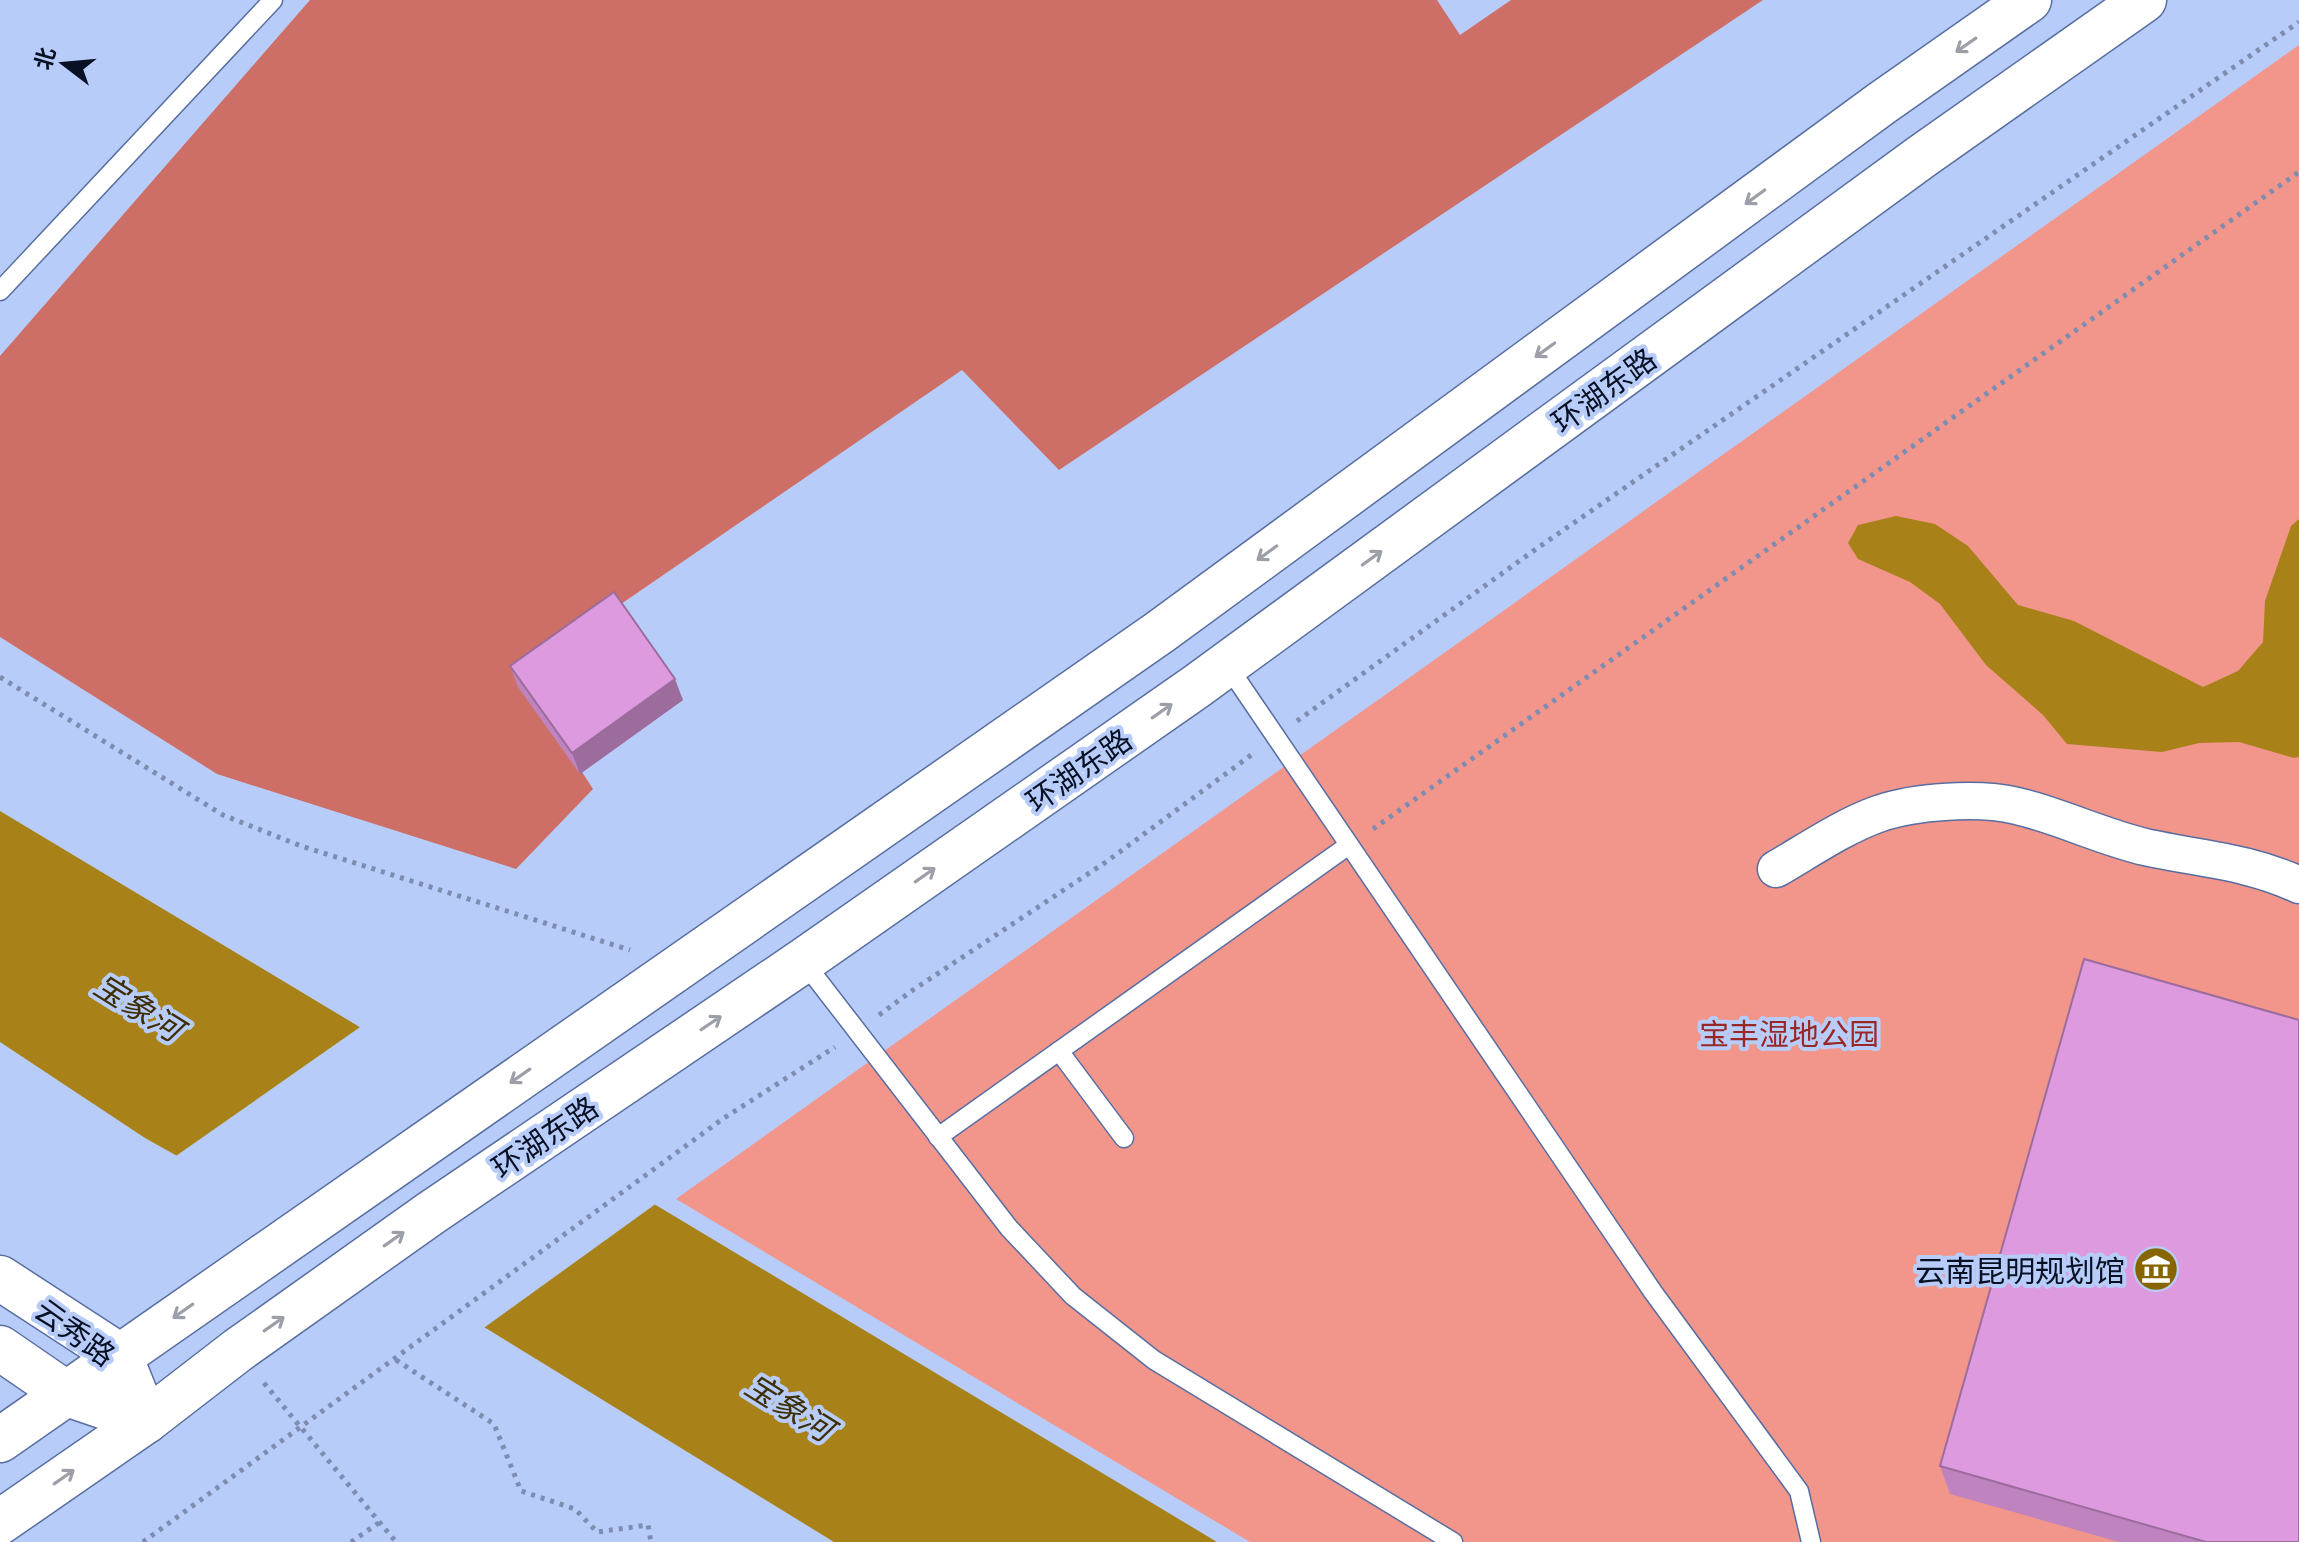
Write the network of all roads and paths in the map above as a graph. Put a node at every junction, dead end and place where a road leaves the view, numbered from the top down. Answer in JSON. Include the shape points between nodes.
{"nodes":[{"id":1,"x":273,"y":0,"type":"edge"},
{"id":2,"x":2029,"y":0,"type":"edge"},
{"id":3,"x":2144,"y":0,"type":"edge"},
{"id":4,"x":2299,"y":22,"type":"edge"},
{"id":5,"x":2299,"y":172,"type":"edge"},
{"id":6,"x":0,"y":291,"type":"edge"},
{"id":7,"x":1227,"y":664,"type":"junction"},
{"id":8,"x":0,"y":677,"type":"edge"},
{"id":9,"x":1276,"y":736,"type":"junction"},
{"id":10,"x":1349,"y":845,"type":"junction"},
{"id":11,"x":1776,"y":869,"type":"dead end"},
{"id":12,"x":2299,"y":885,"type":"edge"},
{"id":13,"x":803,"y":961,"type":"junction"},
{"id":14,"x":680,"y":965,"type":"junction"},
{"id":15,"x":857,"y":1031,"type":"junction"},
{"id":16,"x":1059,"y":1051,"type":"junction"},
{"id":17,"x":938,"y":1137,"type":"junction"},
{"id":18,"x":1124,"y":1138,"type":"dead end"},
{"id":19,"x":0,"y":1278,"type":"edge"},
{"id":20,"x":0,"y":1348,"type":"edge"},
{"id":21,"x":238,"y":1350,"type":"junction"},
{"id":22,"x":120,"y":1356,"type":"junction"},
{"id":23,"x":396,"y":1360,"type":"junction"},
{"id":24,"x":67,"y":1394,"type":"junction"},
{"id":25,"x":146,"y":1421,"type":"junction"},
{"id":26,"x":299,"y":1428,"type":"junction"},
{"id":27,"x":0,"y":1440,"type":"edge"},
{"id":28,"x":0,"y":1522,"type":"edge"},
{"id":29,"x":380,"y":1522,"type":"junction"},
{"id":30,"x":143,"y":1542,"type":"edge"},
{"id":31,"x":351,"y":1542,"type":"edge"},
{"id":32,"x":396,"y":1542,"type":"edge"},
{"id":33,"x":651,"y":1542,"type":"edge"},
{"id":34,"x":1453,"y":1542,"type":"edge"},
{"id":35,"x":1811,"y":1542,"type":"edge"}],
"edges":[{"from":1,"to":6,"type":"lane"},
{"from":2,"to":14,"type":"main road","name":"环湖东路","one_way":true,"via":[[1160,632]]},
{"from":7,"to":3,"type":"main road","name":"环湖东路","one_way":true},
{"from":4,"to":9,"type":"path","via":[[1548,540]]},
{"from":5,"to":10,"type":"path"},
{"from":7,"to":9,"type":"lane"},
{"from":13,"to":7,"type":"main road","name":"环湖东路","one_way":true},
{"from":8,"to":14,"type":"path","via":[[223,815],[301,846]]},
{"from":9,"to":10,"type":"lane"},
{"from":9,"to":15,"type":"path","via":[[1106,862]]},
{"from":10,"to":16,"type":"lane"},
{"from":10,"to":35,"type":"lane","via":[[1653,1292],[1799,1491]]},
{"from":11,"to":12,"type":"street","via":[[1879,814],[1971,801],[2017,806],[2145,847],[2227,860]]},
{"from":13,"to":15,"type":"lane"},
{"from":21,"to":13,"type":"main road","name":"环湖东路","one_way":true},
{"from":14,"to":22,"type":"main road","name":"环湖东路","one_way":true},
{"from":15,"to":17,"type":"lane"},
{"from":15,"to":23,"type":"path","via":[[724,1118]]},
{"from":16,"to":17,"type":"lane"},
{"from":16,"to":18,"type":"lane"},
{"from":17,"to":34,"type":"lane","via":[[1009,1228],[1073,1296],[1154,1360]]},
{"from":19,"to":22,"type":"main road","name":"云秀路"},
{"from":20,"to":24,"type":"main road","name":"云秀路"},
{"from":21,"to":25,"type":"main road","name":"环湖东路"},
{"from":21,"to":26,"type":"path"},
{"from":22,"to":24,"type":"main road","name":"环湖东路"},
{"from":22,"to":25,"type":"main road","name":"云秀路"},
{"from":23,"to":26,"type":"path"},
{"from":23,"to":33,"type":"path","via":[[494,1424],[521,1491],[575,1509],[597,1532],[648,1525]]},
{"from":24,"to":25,"type":"main road","name":"云秀路"},
{"from":24,"to":27,"type":"main road","name":"环湖东路"},
{"from":28,"to":25,"type":"main road","name":"环湖东路","one_way":true},
{"from":26,"to":29,"type":"path"},
{"from":26,"to":30,"type":"path"},
{"from":29,"to":31,"type":"path"},
{"from":29,"to":32,"type":"path"}]}
